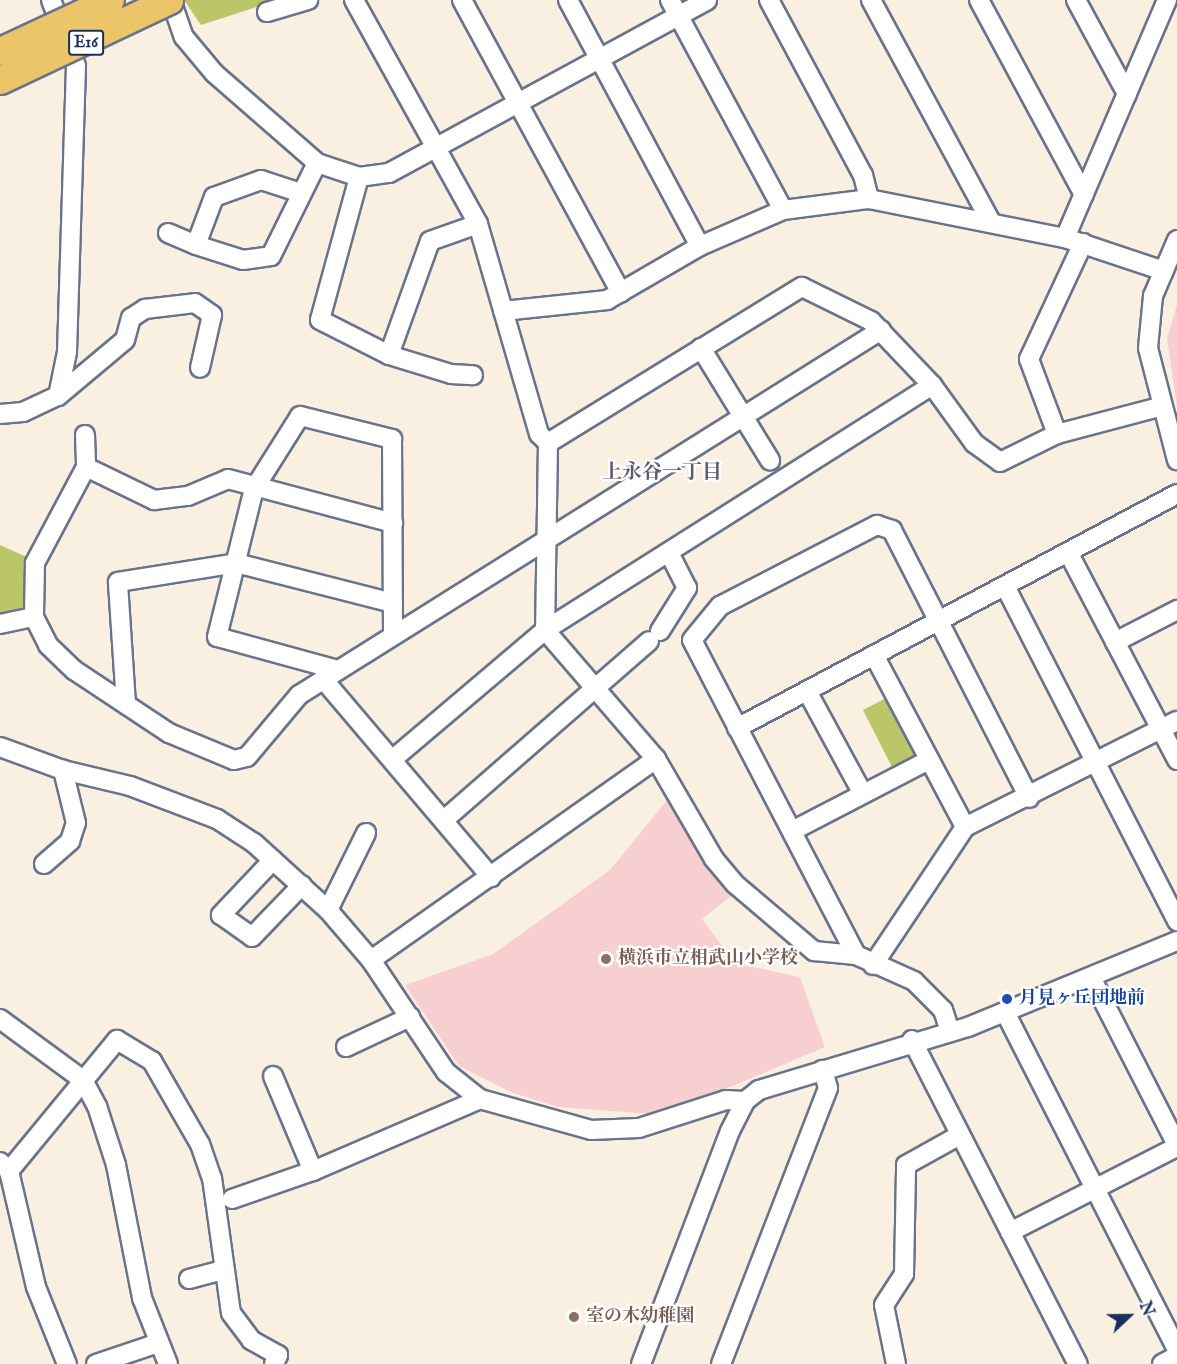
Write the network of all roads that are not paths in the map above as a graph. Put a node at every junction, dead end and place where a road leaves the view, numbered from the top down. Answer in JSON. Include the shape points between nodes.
{"nodes":[{"id":1,"x":51,"y":0,"type":"edge"},
{"id":2,"x":110,"y":0,"type":"edge"},
{"id":3,"x":170,"y":0,"type":"edge"},
{"id":4,"x":308,"y":0,"type":"edge"},
{"id":5,"x":354,"y":0,"type":"edge"},
{"id":6,"x":462,"y":0,"type":"edge"},
{"id":7,"x":568,"y":0,"type":"edge"},
{"id":8,"x":707,"y":0,"type":"edge"},
{"id":9,"x":769,"y":0,"type":"edge"},
{"id":10,"x":872,"y":0,"type":"edge"},
{"id":11,"x":979,"y":0,"type":"edge"},
{"id":12,"x":1076,"y":0,"type":"edge"},
{"id":13,"x":1167,"y":0,"type":"edge"},
{"id":14,"x":675,"y":8,"type":"edge"},
{"id":15,"x":267,"y":12,"type":"dead end"},
{"id":16,"x":0,"y":51,"type":"edge"},
{"id":17,"x":601,"y":57,"type":"junction"},
{"id":18,"x":0,"y":80,"type":"edge"},
{"id":19,"x":1127,"y":94,"type":"junction"},
{"id":20,"x":518,"y":104,"type":"junction"},
{"id":21,"x":436,"y":147,"type":"junction"},
{"id":22,"x":317,"y":163,"type":"junction"},
{"id":23,"x":359,"y":177,"type":"junction"},
{"id":24,"x":302,"y":193,"type":"junction"},
{"id":25,"x":1084,"y":195,"type":"junction"},
{"id":26,"x":870,"y":199,"type":"junction"},
{"id":27,"x":783,"y":210,"type":"junction"},
{"id":28,"x":991,"y":222,"type":"junction"},
{"id":29,"x":478,"y":224,"type":"junction"},
{"id":30,"x":168,"y":232,"type":"dead end"},
{"id":31,"x":1065,"y":238,"type":"junction"},
{"id":32,"x":1177,"y":240,"type":"edge"},
{"id":33,"x":1083,"y":243,"type":"junction"},
{"id":34,"x":196,"y":245,"type":"junction"},
{"id":35,"x":700,"y":246,"type":"junction"},
{"id":36,"x":1169,"y":267,"type":"edge"},
{"id":37,"x":621,"y":293,"type":"junction"},
{"id":38,"x":503,"y":311,"type":"junction"},
{"id":39,"x":880,"y":330,"type":"junction"},
{"id":40,"x":701,"y":348,"type":"junction"},
{"id":41,"x":389,"y":355,"type":"junction"},
{"id":42,"x":200,"y":368,"type":"dead end"},
{"id":43,"x":473,"y":375,"type":"dead end"},
{"id":44,"x":932,"y":385,"type":"junction"},
{"id":45,"x":58,"y":396,"type":"junction"},
{"id":46,"x":1159,"y":407,"type":"junction"},
{"id":47,"x":0,"y":414,"type":"edge"},
{"id":48,"x":744,"y":416,"type":"junction"},
{"id":49,"x":1057,"y":434,"type":"junction"},
{"id":50,"x":84,"y":435,"type":"dead end"},
{"id":51,"x":548,"y":442,"type":"junction"},
{"id":52,"x":771,"y":460,"type":"dead end"},
{"id":53,"x":1177,"y":460,"type":"edge"},
{"id":54,"x":86,"y":467,"type":"junction"},
{"id":55,"x":254,"y":489,"type":"junction"},
{"id":56,"x":1177,"y":494,"type":"edge"},
{"id":57,"x":393,"y":523,"type":"junction"},
{"id":58,"x":547,"y":536,"type":"junction"},
{"id":59,"x":1068,"y":552,"type":"junction"},
{"id":60,"x":670,"y":556,"type":"junction"},
{"id":61,"x":236,"y":563,"type":"junction"},
{"id":62,"x":1005,"y":586,"type":"junction"},
{"id":63,"x":393,"y":603,"type":"junction"},
{"id":64,"x":1177,"y":610,"type":"edge"},
{"id":65,"x":34,"y":617,"type":"junction"},
{"id":66,"x":939,"y":621,"type":"junction"},
{"id":67,"x":0,"y":624,"type":"edge"},
{"id":68,"x":545,"y":630,"type":"junction"},
{"id":69,"x":393,"y":634,"type":"junction"},
{"id":70,"x":1115,"y":642,"type":"junction"},
{"id":71,"x":874,"y":655,"type":"junction"},
{"id":72,"x":330,"y":674,"type":"junction"},
{"id":73,"x":807,"y":691,"type":"junction"},
{"id":74,"x":595,"y":692,"type":"junction"},
{"id":75,"x":126,"y":705,"type":"junction"},
{"id":76,"x":1169,"y":725,"type":"edge"},
{"id":77,"x":737,"y":728,"type":"junction"},
{"id":78,"x":0,"y":747,"type":"edge"},
{"id":79,"x":393,"y":759,"type":"junction"},
{"id":80,"x":656,"y":759,"type":"junction"},
{"id":81,"x":929,"y":760,"type":"junction"},
{"id":82,"x":1177,"y":760,"type":"edge"},
{"id":83,"x":1096,"y":763,"type":"junction"},
{"id":84,"x":63,"y":770,"type":"junction"},
{"id":85,"x":863,"y":794,"type":"junction"},
{"id":86,"x":1029,"y":798,"type":"junction"},
{"id":87,"x":444,"y":820,"type":"junction"},
{"id":88,"x":965,"y":827,"type":"junction"},
{"id":89,"x":792,"y":831,"type":"junction"},
{"id":90,"x":366,"y":832,"type":"dead end"},
{"id":91,"x":273,"y":860,"type":"junction"},
{"id":92,"x":44,"y":864,"type":"dead end"},
{"id":93,"x":491,"y":877,"type":"junction"},
{"id":94,"x":302,"y":885,"type":"junction"},
{"id":95,"x":328,"y":910,"type":"junction"},
{"id":96,"x":1177,"y":921,"type":"edge"},
{"id":97,"x":1177,"y":942,"type":"edge"},
{"id":98,"x":856,"y":955,"type":"junction"},
{"id":99,"x":372,"y":960,"type":"junction"},
{"id":100,"x":873,"y":965,"type":"junction"},
{"id":101,"x":1091,"y":977,"type":"junction"},
{"id":102,"x":1005,"y":1012,"type":"junction"},
{"id":103,"x":410,"y":1017,"type":"junction"},
{"id":104,"x":0,"y":1019,"type":"edge"},
{"id":105,"x":950,"y":1032,"type":"junction"},
{"id":106,"x":912,"y":1040,"type":"junction"},
{"id":107,"x":346,"y":1047,"type":"dead end"},
{"id":108,"x":823,"y":1070,"type":"junction"},
{"id":109,"x":273,"y":1076,"type":"dead end"},
{"id":110,"x":83,"y":1080,"type":"junction"},
{"id":111,"x":480,"y":1099,"type":"junction"},
{"id":112,"x":745,"y":1101,"type":"junction"},
{"id":113,"x":960,"y":1135,"type":"junction"},
{"id":114,"x":1177,"y":1146,"type":"edge"},
{"id":115,"x":5,"y":1167,"type":"edge"},
{"id":116,"x":313,"y":1171,"type":"junction"},
{"id":117,"x":1095,"y":1189,"type":"junction"},
{"id":118,"x":232,"y":1199,"type":"dead end"},
{"id":119,"x":1010,"y":1232,"type":"junction"},
{"id":120,"x":222,"y":1270,"type":"junction"},
{"id":121,"x":189,"y":1279,"type":"dead end"},
{"id":122,"x":158,"y":1343,"type":"junction"},
{"id":123,"x":1177,"y":1350,"type":"edge"},
{"id":124,"x":1177,"y":1356,"type":"edge"},
{"id":125,"x":68,"y":1364,"type":"edge"},
{"id":126,"x":96,"y":1364,"type":"edge"},
{"id":127,"x":168,"y":1364,"type":"edge"},
{"id":128,"x":274,"y":1364,"type":"edge"},
{"id":129,"x":641,"y":1364,"type":"edge"},
{"id":130,"x":721,"y":1364,"type":"edge"},
{"id":131,"x":896,"y":1364,"type":"edge"},
{"id":132,"x":1078,"y":1364,"type":"edge"},
{"id":133,"x":1162,"y":1364,"type":"edge"}],
"edges":[{"from":1,"to":45,"type":"street","via":[[76,66],[67,352]]},
{"from":2,"to":16,"type":"highway","number":"E16","bridge":true},
{"from":3,"to":18,"type":"highway","number":"E16","bridge":true},
{"from":3,"to":22,"type":"street","via":[[184,37],[206,65]]},
{"from":4,"to":15,"type":"street"},
{"from":5,"to":21,"type":"street"},
{"from":6,"to":20,"type":"street"},
{"from":7,"to":17,"type":"street"},
{"from":8,"to":14,"type":"street"},
{"from":9,"to":26,"type":"street","via":[[863,175]]},
{"from":10,"to":28,"type":"street"},
{"from":11,"to":25,"type":"street"},
{"from":12,"to":19,"type":"street"},
{"from":13,"to":19,"type":"street"},
{"from":14,"to":17,"type":"street"},
{"from":14,"to":27,"type":"street"},
{"from":17,"to":20,"type":"street"},
{"from":17,"to":35,"type":"street"},
{"from":19,"to":25,"type":"street"},
{"from":20,"to":21,"type":"street"},
{"from":20,"to":37,"type":"street"},
{"from":21,"to":23,"type":"street","via":[[389,173]]},
{"from":21,"to":29,"type":"street"},
{"from":22,"to":23,"type":"street"},
{"from":22,"to":24,"type":"street"},
{"from":23,"to":41,"type":"street","via":[[320,320]]},
{"from":24,"to":34,"type":"street","via":[[261,180],[214,197]]},
{"from":24,"to":34,"type":"street","via":[[271,256],[243,260]]},
{"from":25,"to":31,"type":"street"},
{"from":26,"to":27,"type":"street"},
{"from":26,"to":28,"type":"street"},
{"from":27,"to":35,"type":"street"},
{"from":28,"to":31,"type":"street"},
{"from":29,"to":38,"type":"street"},
{"from":29,"to":41,"type":"street","via":[[430,242]]},
{"from":30,"to":34,"type":"street"},
{"from":31,"to":33,"type":"street"},
{"from":32,"to":36,"type":"street"},
{"from":33,"to":36,"type":"street"},
{"from":33,"to":49,"type":"street","via":[[1029,359]]},
{"from":35,"to":37,"type":"street"},
{"from":36,"to":46,"type":"street","via":[[1148,321]]},
{"from":37,"to":38,"type":"street","via":[[607,300]]},
{"from":38,"to":51,"type":"street","via":[[514,367],[539,434]]},
{"from":39,"to":40,"type":"street","via":[[802,287]]},
{"from":39,"to":44,"type":"street"},
{"from":39,"to":48,"type":"street"},
{"from":40,"to":48,"type":"street"},
{"from":40,"to":51,"type":"street"},
{"from":41,"to":43,"type":"street","via":[[451,374]]},
{"from":42,"to":45,"type":"street","via":[[212,315],[195,303],[145,309],[131,318],[125,340]]},
{"from":44,"to":49,"type":"street","via":[[974,443],[1000,462]]},
{"from":44,"to":60,"type":"street"},
{"from":45,"to":47,"type":"street","via":[[23,412]]},
{"from":46,"to":49,"type":"street"},
{"from":46,"to":53,"type":"street"},
{"from":48,"to":52,"type":"street"},
{"from":48,"to":58,"type":"street"},
{"from":50,"to":54,"type":"street"},
{"from":51,"to":58,"type":"street"},
{"from":54,"to":55,"type":"street","via":[[154,500],[188,496],[228,479]]},
{"from":54,"to":65,"type":"street","via":[[35,563]]},
{"from":55,"to":57,"type":"street"},
{"from":55,"to":57,"type":"street","via":[[300,416],[392,439]]},
{"from":55,"to":61,"type":"street"},
{"from":56,"to":59,"type":"street"},
{"from":57,"to":63,"type":"street"},
{"from":58,"to":68,"type":"street"},
{"from":58,"to":69,"type":"street"},
{"from":59,"to":62,"type":"street"},
{"from":59,"to":70,"type":"street"},
{"from":60,"to":68,"type":"street"},
{"from":60,"to":74,"type":"street","via":[[687,588],[655,636]]},
{"from":61,"to":63,"type":"street"},
{"from":61,"to":72,"type":"street","via":[[217,637]]},
{"from":61,"to":75,"type":"street","via":[[118,582]]},
{"from":62,"to":66,"type":"street"},
{"from":62,"to":83,"type":"street"},
{"from":63,"to":69,"type":"street"},
{"from":64,"to":70,"type":"street"},
{"from":65,"to":67,"type":"street"},
{"from":65,"to":75,"type":"street","via":[[48,645],[74,670]]},
{"from":66,"to":71,"type":"street"},
{"from":66,"to":77,"type":"street","via":[[892,530],[878,525],[720,606],[692,640]]},
{"from":66,"to":86,"type":"street"},
{"from":68,"to":74,"type":"street"},
{"from":68,"to":79,"type":"street"},
{"from":69,"to":72,"type":"street"},
{"from":70,"to":76,"type":"street"},
{"from":71,"to":73,"type":"street"},
{"from":71,"to":81,"type":"street"},
{"from":72,"to":75,"type":"street","via":[[299,695],[247,757],[234,760],[169,733]]},
{"from":72,"to":79,"type":"street"},
{"from":73,"to":77,"type":"street"},
{"from":73,"to":85,"type":"street"},
{"from":74,"to":80,"type":"street"},
{"from":74,"to":87,"type":"street"},
{"from":76,"to":82,"type":"street"},
{"from":76,"to":83,"type":"street"},
{"from":77,"to":89,"type":"street"},
{"from":78,"to":84,"type":"street"},
{"from":79,"to":87,"type":"street"},
{"from":80,"to":93,"type":"street"},
{"from":80,"to":98,"type":"street","via":[[714,859],[735,884],[814,951]]},
{"from":81,"to":85,"type":"street"},
{"from":81,"to":88,"type":"street"},
{"from":83,"to":86,"type":"street"},
{"from":83,"to":96,"type":"street"},
{"from":84,"to":91,"type":"street","via":[[130,786],[217,819]]},
{"from":84,"to":92,"type":"street","via":[[76,823],[70,841]]},
{"from":85,"to":89,"type":"street"},
{"from":86,"to":88,"type":"street"},
{"from":87,"to":93,"type":"street"},
{"from":88,"to":100,"type":"street"},
{"from":89,"to":98,"type":"street"},
{"from":90,"to":95,"type":"street"},
{"from":91,"to":94,"type":"street"},
{"from":91,"to":94,"type":"street","via":[[221,915],[252,937]]},
{"from":93,"to":99,"type":"street"},
{"from":94,"to":95,"type":"street"},
{"from":95,"to":99,"type":"street"},
{"from":97,"to":101,"type":"street"},
{"from":98,"to":100,"type":"street"},
{"from":99,"to":103,"type":"street"},
{"from":100,"to":105,"type":"street","via":[[914,981],[943,1010]]},
{"from":101,"to":102,"type":"street"},
{"from":101,"to":114,"type":"street"},
{"from":102,"to":105,"type":"street"},
{"from":102,"to":117,"type":"street"},
{"from":103,"to":107,"type":"street"},
{"from":103,"to":111,"type":"street","via":[[447,1072]]},
{"from":104,"to":110,"type":"street"},
{"from":105,"to":106,"type":"street"},
{"from":106,"to":108,"type":"street"},
{"from":106,"to":113,"type":"street"},
{"from":108,"to":112,"type":"street","via":[[759,1090]]},
{"from":108,"to":130,"type":"street","via":[[828,1088]]},
{"from":109,"to":116,"type":"street"},
{"from":110,"to":115,"type":"street"},
{"from":110,"to":120,"type":"street","via":[[117,1040],[152,1060],[200,1144],[212,1178]]},
{"from":110,"to":122,"type":"street","via":[[117,1165],[142,1298]]},
{"from":111,"to":112,"type":"street","via":[[591,1130],[639,1128],[726,1100]]},
{"from":111,"to":116,"type":"street"},
{"from":112,"to":129,"type":"street"},
{"from":113,"to":119,"type":"street"},
{"from":113,"to":131,"type":"street","via":[[906,1165],[903,1274],[884,1305]]},
{"from":114,"to":117,"type":"street"},
{"from":115,"to":125,"type":"street","via":[[36,1287]]},
{"from":116,"to":118,"type":"street"},
{"from":117,"to":119,"type":"street"},
{"from":117,"to":123,"type":"street"},
{"from":119,"to":132,"type":"street"},
{"from":120,"to":121,"type":"street"},
{"from":120,"to":128,"type":"street","via":[[231,1313],[251,1340],[278,1355]]},
{"from":122,"to":126,"type":"street"},
{"from":122,"to":127,"type":"street"},
{"from":124,"to":133,"type":"street"}]}
